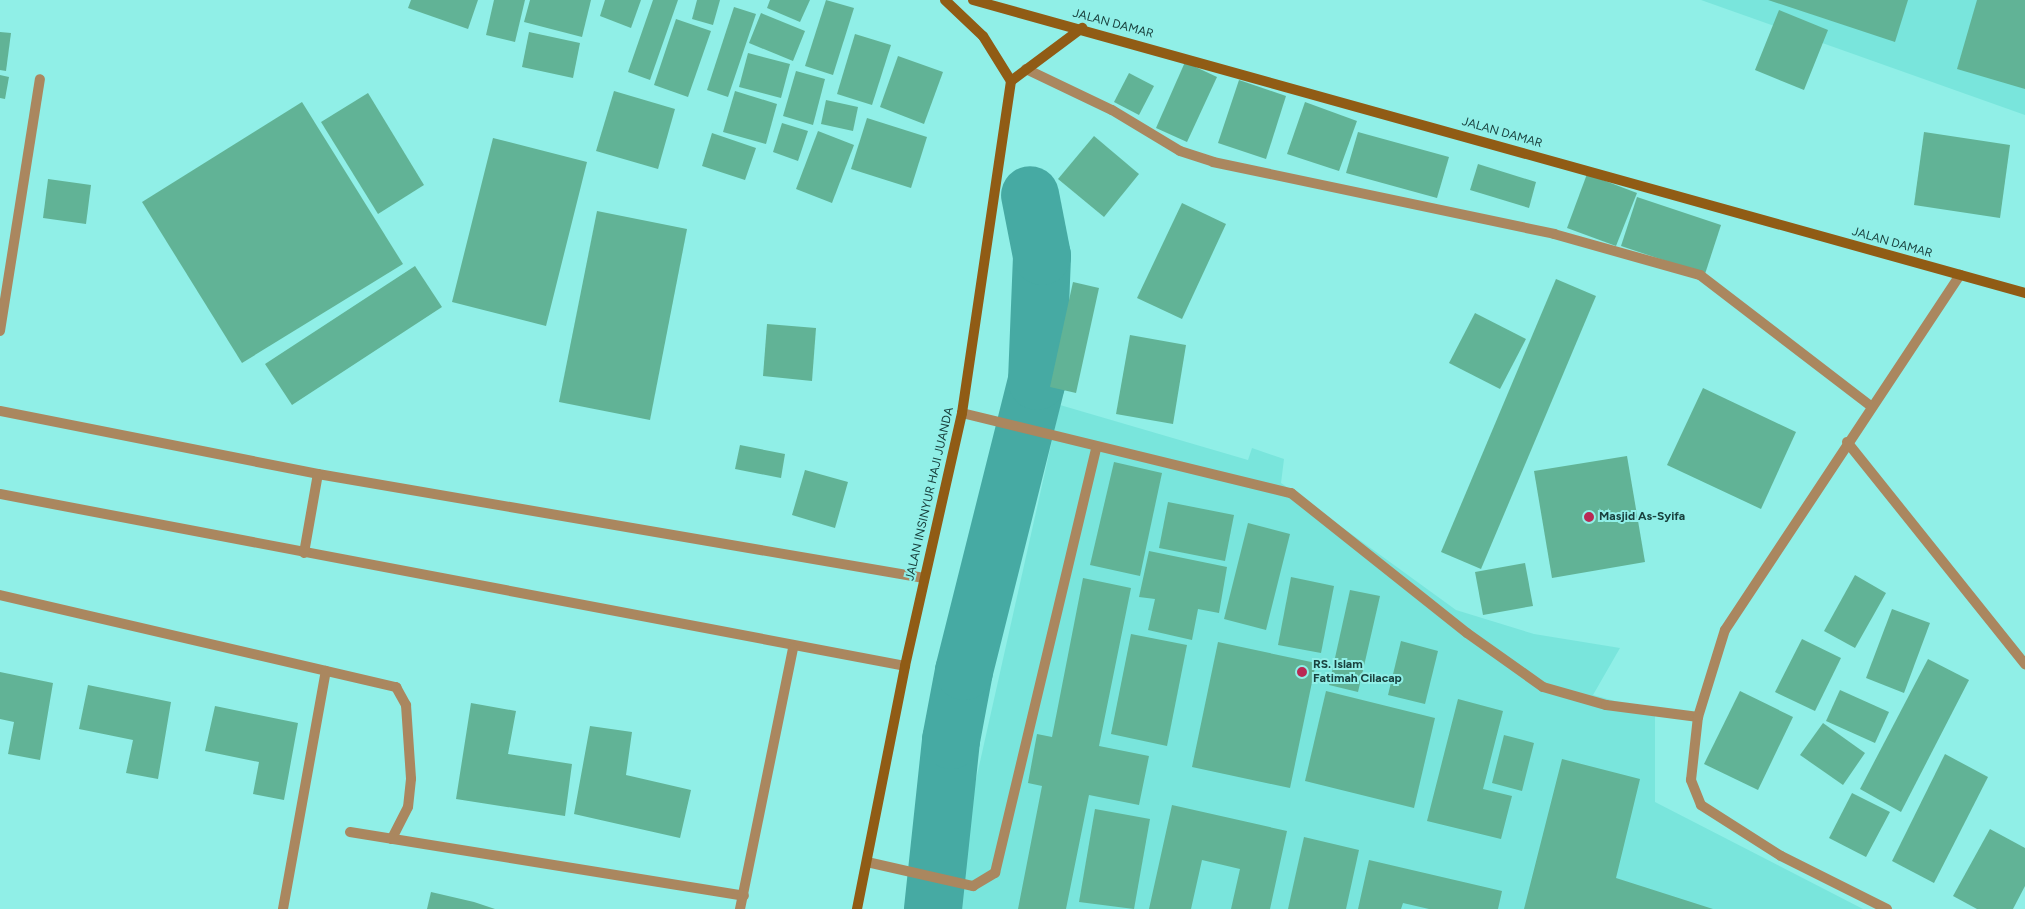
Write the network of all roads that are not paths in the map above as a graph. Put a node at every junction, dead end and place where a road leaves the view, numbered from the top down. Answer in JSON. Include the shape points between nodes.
{"nodes":[{"id":1,"x":945,"y":0,"type":"edge"},
{"id":2,"x":973,"y":0,"type":"edge"},
{"id":3,"x":1082,"y":28,"type":"junction"},
{"id":4,"x":1026,"y":69,"type":"junction"},
{"id":5,"x":40,"y":79,"type":"dead end"},
{"id":6,"x":1011,"y":81,"type":"junction"},
{"id":7,"x":1960,"y":275,"type":"junction"},
{"id":8,"x":2025,"y":293,"type":"edge"},
{"id":9,"x":0,"y":331,"type":"edge"},
{"id":10,"x":1871,"y":406,"type":"junction"},
{"id":11,"x":0,"y":411,"type":"edge"},
{"id":12,"x":962,"y":413,"type":"junction"},
{"id":13,"x":1847,"y":442,"type":"junction"},
{"id":14,"x":1096,"y":448,"type":"junction"},
{"id":15,"x":318,"y":474,"type":"junction"},
{"id":16,"x":0,"y":494,"type":"edge"},
{"id":17,"x":304,"y":553,"type":"junction"},
{"id":18,"x":924,"y":578,"type":"junction"},
{"id":19,"x":0,"y":595,"type":"edge"},
{"id":20,"x":793,"y":648,"type":"junction"},
{"id":21,"x":2025,"y":664,"type":"edge"},
{"id":22,"x":905,"y":666,"type":"junction"},
{"id":23,"x":326,"y":671,"type":"junction"},
{"id":24,"x":1698,"y":717,"type":"junction"},
{"id":25,"x":350,"y":832,"type":"dead end"},
{"id":26,"x":392,"y":839,"type":"junction"},
{"id":27,"x":867,"y":862,"type":"junction"},
{"id":28,"x":744,"y":896,"type":"junction"},
{"id":29,"x":283,"y":909,"type":"edge"},
{"id":30,"x":740,"y":909,"type":"edge"},
{"id":31,"x":858,"y":909,"type":"edge"},
{"id":32,"x":1887,"y":909,"type":"edge"}],
"edges":[{"from":1,"to":6,"type":"street","via":[[983,36]]},
{"from":2,"to":3,"type":"street","name":"JALAN DAMAR"},
{"from":3,"to":4,"type":"street"},
{"from":3,"to":7,"type":"street","name":"JALAN DAMAR"},
{"from":4,"to":6,"type":"street"},
{"from":4,"to":10,"type":"street","via":[[1112,110],[1180,151],[1214,162],[1554,234],[1700,275]]},
{"from":5,"to":9,"type":"street"},
{"from":6,"to":12,"type":"street","name":"JALAN INSINYUR HAJI JUANDA"},
{"from":7,"to":8,"type":"street","name":"JALAN DAMAR"},
{"from":7,"to":10,"type":"street"},
{"from":10,"to":13,"type":"street"},
{"from":11,"to":15,"type":"street"},
{"from":12,"to":14,"type":"street"},
{"from":12,"to":18,"type":"street","name":"JALAN INSINYUR HAJI JUANDA"},
{"from":13,"to":21,"type":"street"},
{"from":13,"to":24,"type":"street","via":[[1725,630]]},
{"from":14,"to":24,"type":"street","via":[[1291,493],[1467,633],[1543,687],[1606,705]]},
{"from":14,"to":27,"type":"street","via":[[995,873],[973,886]]},
{"from":15,"to":17,"type":"street"},
{"from":15,"to":18,"type":"street"},
{"from":16,"to":17,"type":"street"},
{"from":17,"to":20,"type":"street"},
{"from":18,"to":22,"type":"street","name":"JALAN INSINYUR HAJI JUANDA"},
{"from":19,"to":23,"type":"street"},
{"from":20,"to":22,"type":"street"},
{"from":20,"to":28,"type":"street"},
{"from":22,"to":27,"type":"street","name":"JALAN INSINYUR HAJI JUANDA"},
{"from":23,"to":26,"type":"street","via":[[388,683],[402,693],[411,779],[408,807]]},
{"from":23,"to":29,"type":"street"},
{"from":24,"to":32,"type":"street","via":[[1691,780],[1701,805],[1781,856]]},
{"from":25,"to":26,"type":"street"},
{"from":26,"to":28,"type":"street"},
{"from":27,"to":31,"type":"street","name":"JALAN INSINYUR HAJI JUANDA"},
{"from":28,"to":30,"type":"street"}]}
